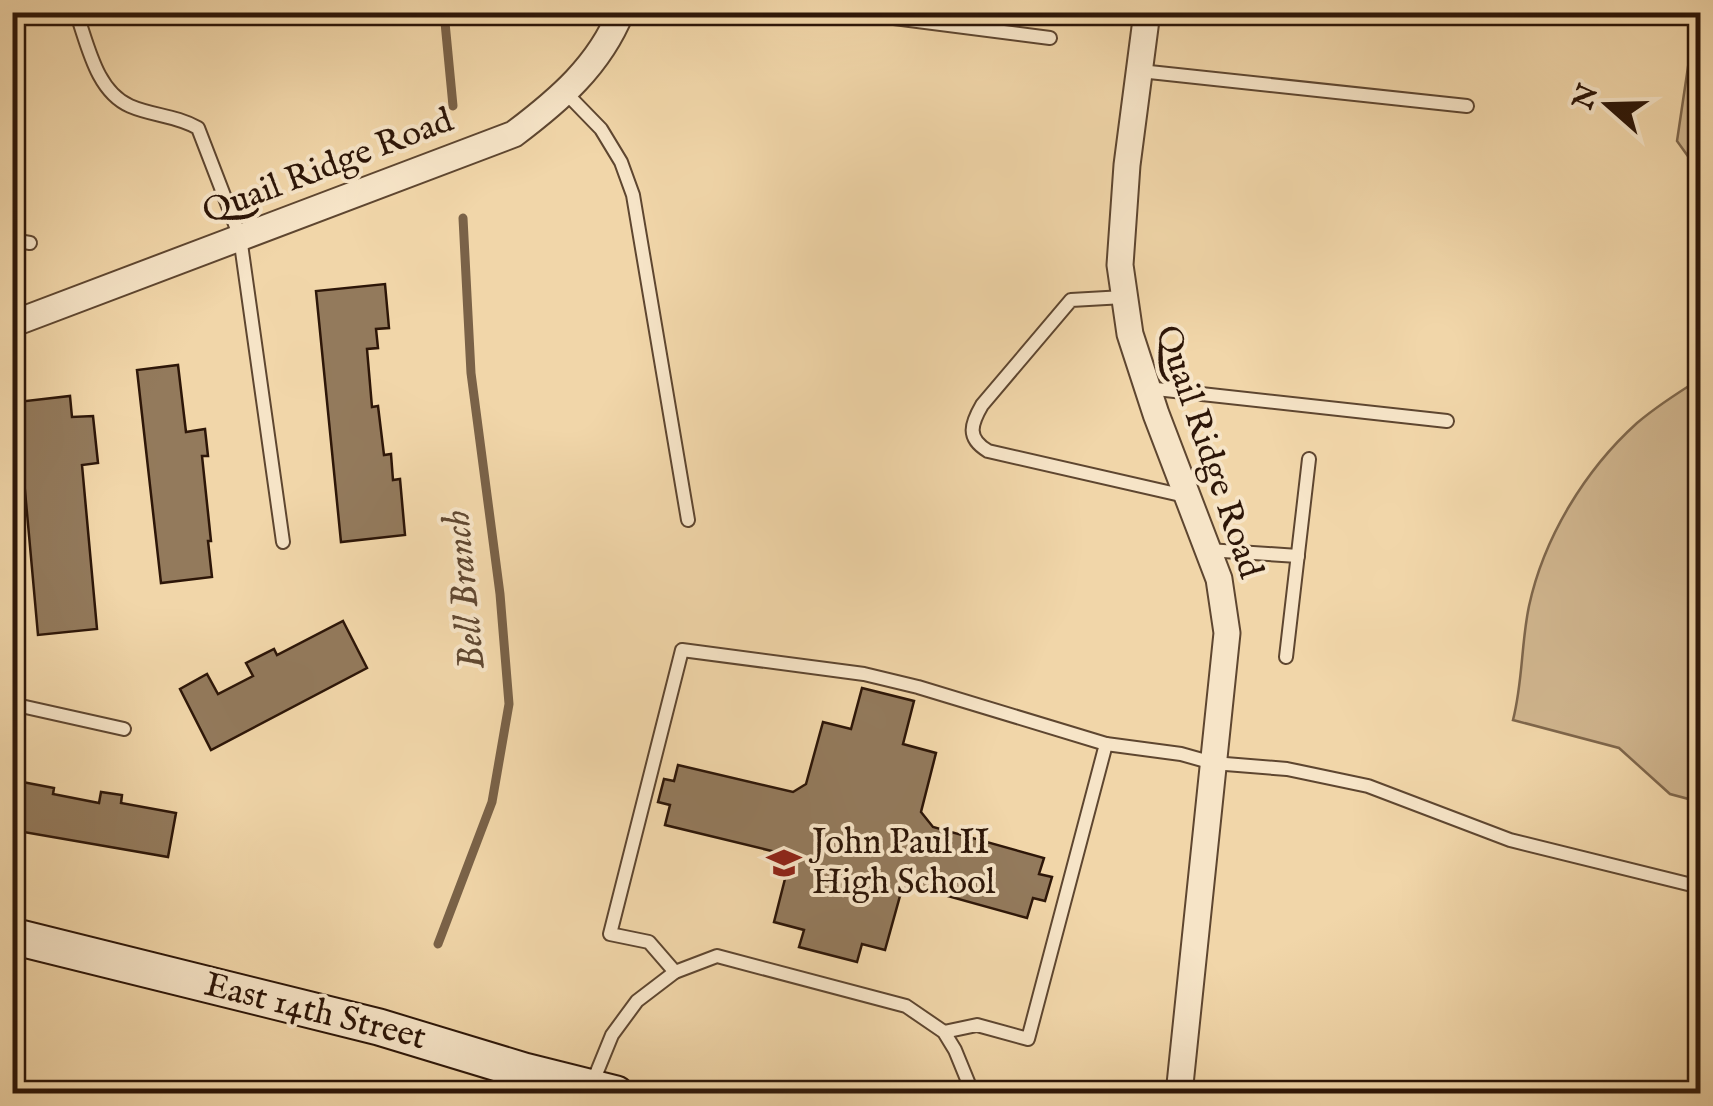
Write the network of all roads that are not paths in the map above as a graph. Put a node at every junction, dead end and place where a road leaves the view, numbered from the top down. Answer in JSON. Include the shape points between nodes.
{"nodes":[{"id":1,"x":76,"y":12,"type":"edge"},
{"id":2,"x":622,"y":12,"type":"edge"},
{"id":3,"x":846,"y":12,"type":"edge"},
{"id":4,"x":1147,"y":12,"type":"edge"},
{"id":5,"x":906,"y":16,"type":"edge"},
{"id":6,"x":1050,"y":38,"type":"dead end"},
{"id":7,"x":1140,"y":71,"type":"junction"},
{"id":8,"x":566,"y":93,"type":"junction"},
{"id":9,"x":1467,"y":106,"type":"dead end"},
{"id":10,"x":240,"y":237,"type":"junction"},
{"id":11,"x":12,"y":240,"type":"edge"},
{"id":12,"x":30,"y":243,"type":"dead end"},
{"id":13,"x":1124,"y":297,"type":"junction"},
{"id":14,"x":12,"y":324,"type":"edge"},
{"id":15,"x":1147,"y":388,"type":"junction"},
{"id":16,"x":1446,"y":421,"type":"dead end"},
{"id":17,"x":1308,"y":459,"type":"dead end"},
{"id":18,"x":1188,"y":497,"type":"junction"},
{"id":19,"x":688,"y":520,"type":"dead end"},
{"id":20,"x":283,"y":542,"type":"dead end"},
{"id":21,"x":1208,"y":550,"type":"junction"},
{"id":22,"x":1298,"y":556,"type":"junction"},
{"id":23,"x":1286,"y":657,"type":"dead end"},
{"id":24,"x":12,"y":704,"type":"edge"},
{"id":25,"x":124,"y":729,"type":"dead end"},
{"id":26,"x":1106,"y":744,"type":"junction"},
{"id":27,"x":1213,"y":762,"type":"junction"},
{"id":28,"x":1700,"y":887,"type":"edge"},
{"id":29,"x":12,"y":936,"type":"edge"},
{"id":30,"x":675,"y":972,"type":"junction"},
{"id":31,"x":944,"y":1032,"type":"junction"},
{"id":32,"x":521,"y":1082,"type":"edge"},
{"id":33,"x":604,"y":1090,"type":"edge"},
{"id":34,"x":972,"y":1094,"type":"edge"},
{"id":35,"x":1180,"y":1094,"type":"edge"}],
"edges":[{"from":1,"to":10,"type":"lane","via":[[110,93],[198,128]]},
{"from":2,"to":8,"type":"street","name":"Quail Ridge Road","via":[[597,57]]},
{"from":3,"to":5,"type":"lane"},
{"from":4,"to":7,"type":"street","name":"Quail Ridge Road"},
{"from":5,"to":6,"type":"lane"},
{"from":7,"to":9,"type":"lane"},
{"from":7,"to":13,"type":"street","name":"Quail Ridge Road","via":[[1122,232]]},
{"from":8,"to":10,"type":"street","name":"Quail Ridge Road","via":[[514,134]]},
{"from":8,"to":19,"type":"lane","via":[[601,129],[633,195]]},
{"from":10,"to":14,"type":"street","name":"Quail Ridge Road"},
{"from":10,"to":20,"type":"lane"},
{"from":11,"to":12,"type":"lane"},
{"from":13,"to":15,"type":"street","name":"Quail Ridge Road"},
{"from":13,"to":18,"type":"lane","via":[[1071,300],[982,405],[973,436],[988,451]]},
{"from":15,"to":16,"type":"lane"},
{"from":15,"to":18,"type":"street","name":"Quail Ridge Road"},
{"from":17,"to":22,"type":"lane"},
{"from":18,"to":21,"type":"street","name":"Quail Ridge Road"},
{"from":21,"to":22,"type":"lane"},
{"from":21,"to":27,"type":"street","name":"Quail Ridge Road","via":[[1227,632]]},
{"from":22,"to":23,"type":"lane"},
{"from":24,"to":25,"type":"lane"},
{"from":26,"to":27,"type":"lane"},
{"from":26,"to":30,"type":"lane","via":[[864,674],[682,650],[610,934],[649,942]]},
{"from":26,"to":31,"type":"lane","via":[[1028,1039],[977,1025]]},
{"from":27,"to":28,"type":"lane","via":[[1368,786],[1510,840]]},
{"from":27,"to":35,"type":"street","name":"Quail Ridge Road"},
{"from":29,"to":32,"type":"street","name":"East 14th Street","via":[[379,1027]]},
{"from":30,"to":31,"type":"lane","via":[[717,956],[906,1006]]},
{"from":30,"to":33,"type":"lane","via":[[618,1026],[603,1054]]},
{"from":31,"to":34,"type":"lane"},
{"from":32,"to":33,"type":"street","name":"East 14th Street"}]}
